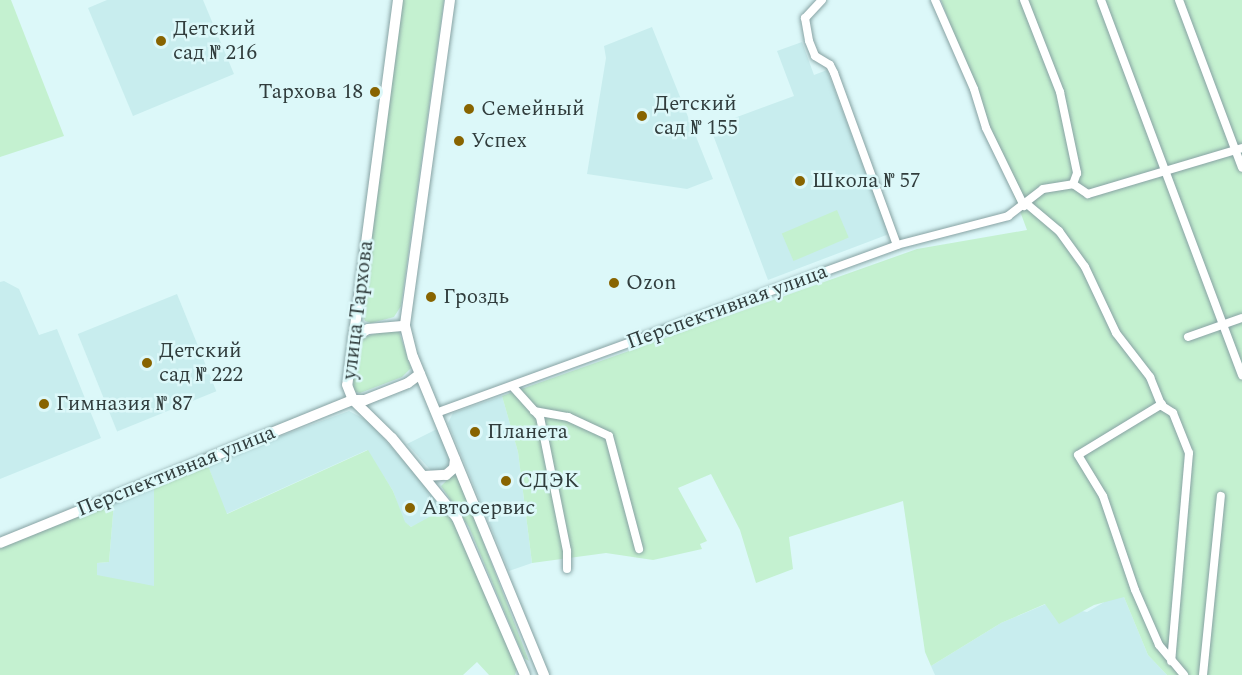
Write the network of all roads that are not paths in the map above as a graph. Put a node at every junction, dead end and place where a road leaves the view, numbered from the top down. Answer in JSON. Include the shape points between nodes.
{"nodes":[{"id":1,"x":398,"y":0,"type":"edge"},
{"id":2,"x":450,"y":0,"type":"edge"},
{"id":3,"x":822,"y":0,"type":"edge"},
{"id":4,"x":935,"y":0,"type":"edge"},
{"id":5,"x":1024,"y":0,"type":"edge"},
{"id":6,"x":1101,"y":0,"type":"edge"},
{"id":7,"x":1179,"y":0,"type":"edge"},
{"id":8,"x":1239,"y":149,"type":"edge"},
{"id":9,"x":1242,"y":168,"type":"edge"},
{"id":10,"x":1168,"y":171,"type":"junction"},
{"id":11,"x":1073,"y":184,"type":"junction"},
{"id":12,"x":1023,"y":206,"type":"junction"},
{"id":13,"x":897,"y":245,"type":"junction"},
{"id":14,"x":1242,"y":318,"type":"edge"},
{"id":15,"x":1223,"y":324,"type":"junction"},
{"id":16,"x":405,"y":326,"type":"junction"},
{"id":17,"x":1188,"y":337,"type":"dead end"},
{"id":18,"x":353,"y":338,"type":"junction"},
{"id":19,"x":420,"y":374,"type":"junction"},
{"id":20,"x":1242,"y":375,"type":"edge"},
{"id":21,"x":513,"y":387,"type":"junction"},
{"id":22,"x":353,"y":400,"type":"junction"},
{"id":23,"x":1162,"y":404,"type":"junction"},
{"id":24,"x":534,"y":411,"type":"junction"},
{"id":25,"x":436,"y":413,"type":"junction"},
{"id":26,"x":455,"y":459,"type":"junction"},
{"id":27,"x":424,"y":476,"type":"junction"},
{"id":28,"x":1221,"y":496,"type":"dead end"},
{"id":29,"x":0,"y":543,"type":"edge"},
{"id":30,"x":639,"y":549,"type":"dead end"},
{"id":31,"x":567,"y":569,"type":"dead end"},
{"id":32,"x":1171,"y":661,"type":"junction"},
{"id":33,"x":542,"y":671,"type":"edge"},
{"id":34,"x":525,"y":675,"type":"edge"},
{"id":35,"x":1184,"y":675,"type":"edge"},
{"id":36,"x":1203,"y":675,"type":"edge"}],
"edges":[{"from":1,"to":18,"type":"main road","name":"улица Тархова"},
{"from":2,"to":16,"type":"main road"},
{"from":3,"to":13,"type":"street","via":[[805,18],[809,41],[815,56],[834,72]]},
{"from":4,"to":12,"type":"street","via":[[975,89],[986,128]]},
{"from":5,"to":11,"type":"street","via":[[1060,92],[1077,173]]},
{"from":6,"to":10,"type":"street"},
{"from":7,"to":8,"type":"street"},
{"from":8,"to":9,"type":"street"},
{"from":8,"to":10,"type":"street"},
{"from":10,"to":11,"type":"street","via":[[1089,194]]},
{"from":10,"to":15,"type":"street"},
{"from":11,"to":12,"type":"street","name":"Перспективная улица","via":[[1043,189]]},
{"from":12,"to":13,"type":"street","name":"Перспективная улица","via":[[1008,216],[970,224],[963,230]]},
{"from":12,"to":23,"type":"street","via":[[1059,231],[1085,267],[1116,333],[1150,377]]},
{"from":13,"to":21,"type":"street","name":"Перспективная улица"},
{"from":14,"to":15,"type":"street"},
{"from":15,"to":17,"type":"street"},
{"from":15,"to":20,"type":"street"},
{"from":16,"to":18,"type":"main road","via":[[368,329]]},
{"from":16,"to":19,"type":"main road"},
{"from":18,"to":22,"type":"main road","name":"улица Тархова","via":[[347,385]]},
{"from":19,"to":22,"type":"main road","name":"Перспективная улица","via":[[408,383],[365,400]]},
{"from":19,"to":25,"type":"main road"},
{"from":21,"to":24,"type":"street"},
{"from":21,"to":25,"type":"street","name":"Перспективная улица"},
{"from":22,"to":27,"type":"main road","name":"улица Тархова","via":[[372,415]]},
{"from":22,"to":29,"type":"main road","name":"Перспективная улица"},
{"from":23,"to":32,"type":"street","via":[[1173,413],[1189,453]]},
{"from":23,"to":32,"type":"street","via":[[1078,455],[1103,496],[1135,590],[1159,645]]},
{"from":24,"to":30,"type":"street","via":[[568,417],[609,436]]},
{"from":24,"to":31,"type":"street","via":[[545,437]]},
{"from":25,"to":26,"type":"main road"},
{"from":26,"to":27,"type":"main road","via":[[454,468],[446,476]]},
{"from":26,"to":33,"type":"main road"},
{"from":27,"to":34,"type":"main road","name":"улица Тархова","via":[[457,518],[478,558]]},
{"from":28,"to":36,"type":"street"},
{"from":32,"to":35,"type":"street"},
{"from":33,"to":34,"type":"main road"}]}
